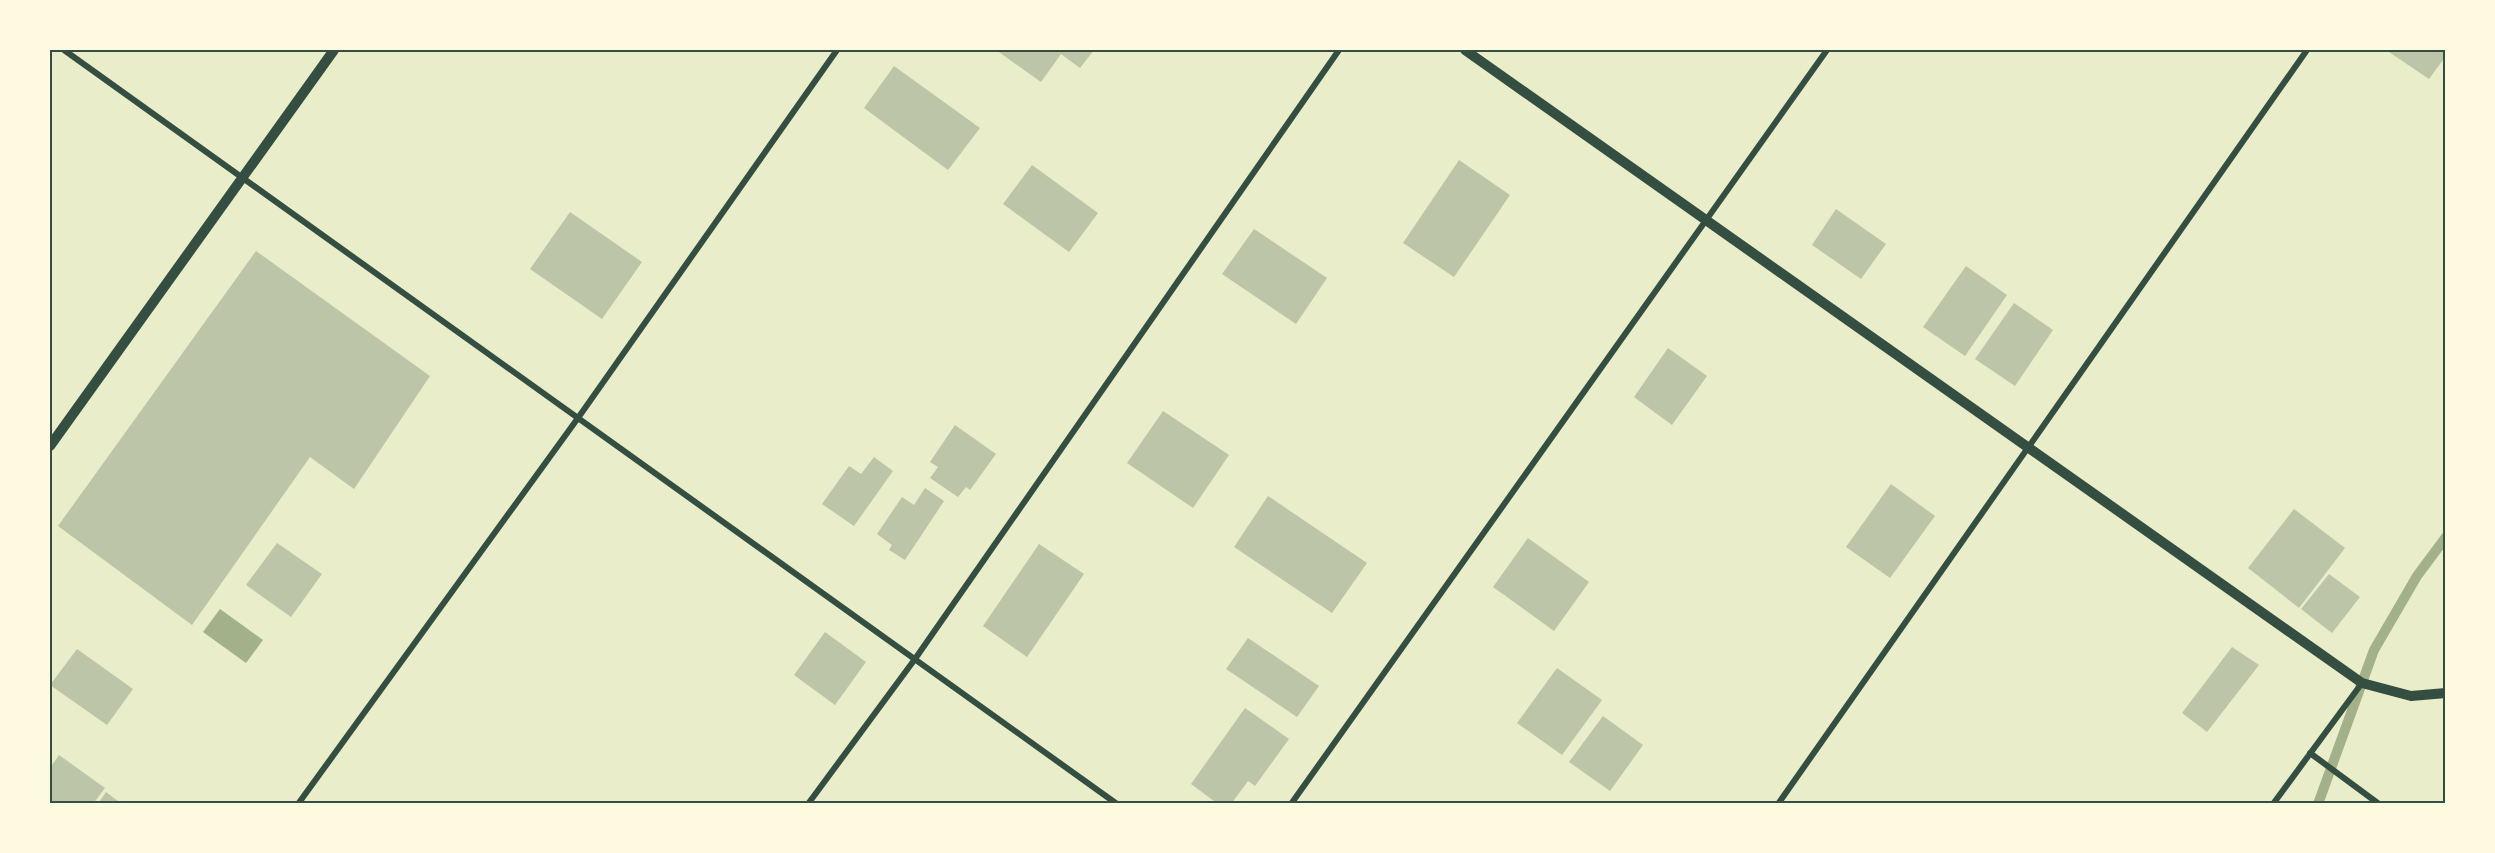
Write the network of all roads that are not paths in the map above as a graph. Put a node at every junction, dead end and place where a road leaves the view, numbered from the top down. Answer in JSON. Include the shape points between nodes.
{"nodes":[{"id":1,"x":64,"y":50,"type":"edge"},
{"id":2,"x":334,"y":50,"type":"edge"},
{"id":3,"x":837,"y":50,"type":"edge"},
{"id":4,"x":1339,"y":50,"type":"edge"},
{"id":5,"x":1465,"y":50,"type":"edge"},
{"id":6,"x":1827,"y":50,"type":"edge"},
{"id":7,"x":2307,"y":50,"type":"edge"},
{"id":8,"x":241,"y":176,"type":"junction"},
{"id":9,"x":1705,"y":218,"type":"junction"},
{"id":10,"x":578,"y":418,"type":"junction"},
{"id":11,"x":50,"y":446,"type":"edge"},
{"id":12,"x":2028,"y":447,"type":"junction"},
{"id":13,"x":915,"y":659,"type":"junction"},
{"id":14,"x":2362,"y":683,"type":"junction"},
{"id":15,"x":2445,"y":693,"type":"edge"},
{"id":16,"x":2310,"y":753,"type":"junction"},
{"id":17,"x":298,"y":804,"type":"edge"},
{"id":18,"x":808,"y":804,"type":"edge"},
{"id":19,"x":1117,"y":804,"type":"edge"},
{"id":20,"x":1291,"y":804,"type":"edge"},
{"id":21,"x":1778,"y":804,"type":"edge"},
{"id":22,"x":2273,"y":804,"type":"edge"},
{"id":23,"x":2379,"y":804,"type":"edge"}],
"edges":[{"from":1,"to":8,"type":"street"},
{"from":2,"to":8,"type":"street"},
{"from":3,"to":10,"type":"street"},
{"from":4,"to":13,"type":"street"},
{"from":5,"to":9,"type":"street"},
{"from":6,"to":9,"type":"street"},
{"from":7,"to":12,"type":"street"},
{"from":8,"to":10,"type":"street"},
{"from":8,"to":11,"type":"street"},
{"from":9,"to":12,"type":"street"},
{"from":9,"to":20,"type":"street"},
{"from":10,"to":13,"type":"street"},
{"from":10,"to":17,"type":"street"},
{"from":12,"to":14,"type":"street"},
{"from":12,"to":21,"type":"street"},
{"from":13,"to":18,"type":"street"},
{"from":13,"to":19,"type":"street"},
{"from":14,"to":15,"type":"street","via":[[2411,696]]},
{"from":14,"to":16,"type":"street"},
{"from":16,"to":22,"type":"street"},
{"from":16,"to":23,"type":"street"}]}
